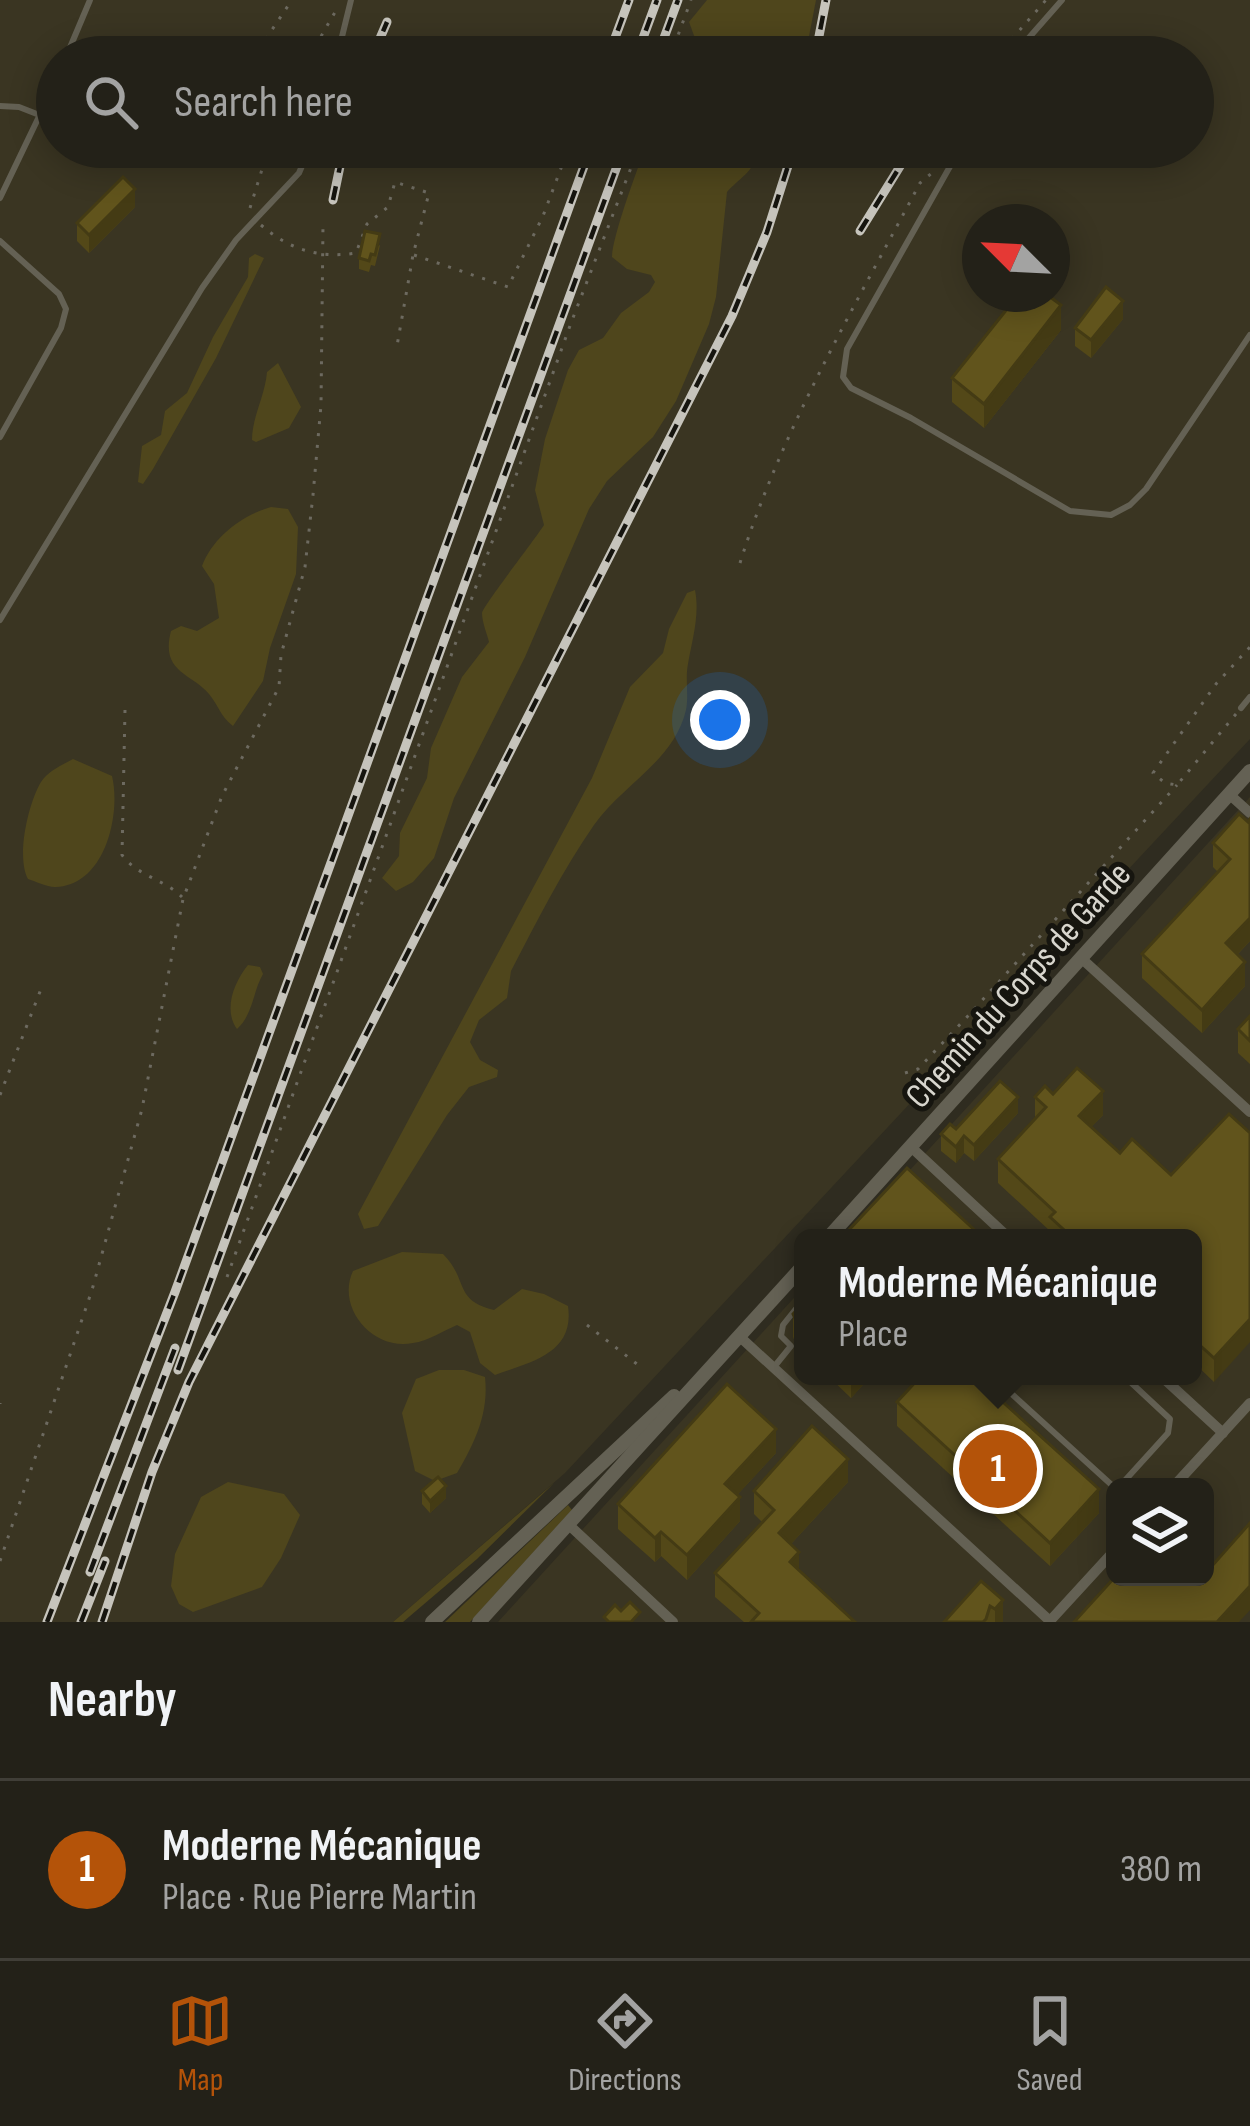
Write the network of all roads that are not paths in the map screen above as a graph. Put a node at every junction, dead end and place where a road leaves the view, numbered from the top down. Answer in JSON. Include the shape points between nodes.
{"nodes":[{"id":1,"x":90,"y":0,"type":"edge"},
{"id":2,"x":351,"y":0,"type":"edge"},
{"id":3,"x":1062,"y":0,"type":"edge"},
{"id":4,"x":75,"y":36,"type":"edge"},
{"id":5,"x":342,"y":36,"type":"edge"},
{"id":6,"x":1030,"y":36,"type":"edge"},
{"id":7,"x":0,"y":106,"type":"edge"},
{"id":8,"x":36,"y":114,"type":"edge"},
{"id":9,"x":36,"y":128,"type":"edge"},
{"id":10,"x":301,"y":168,"type":"edge"},
{"id":11,"x":950,"y":168,"type":"edge"},
{"id":12,"x":0,"y":198,"type":"edge"},
{"id":13,"x":0,"y":241,"type":"edge"},
{"id":14,"x":1250,"y":335,"type":"edge"},
{"id":15,"x":0,"y":437,"type":"edge"},
{"id":16,"x":0,"y":620,"type":"edge"},
{"id":17,"x":1250,"y":697,"type":"edge"},
{"id":18,"x":1240,"y":708,"type":"road end"},
{"id":19,"x":1250,"y":771,"type":"edge"},
{"id":20,"x":1229,"y":794,"type":"junction"},
{"id":21,"x":1250,"y":813,"type":"edge"},
{"id":22,"x":1081,"y":958,"type":"junction"},
{"id":23,"x":1250,"y":1112,"type":"edge"},
{"id":24,"x":911,"y":1147,"type":"junction"},
{"id":25,"x":836,"y":1229,"type":"edge"},
{"id":26,"x":1000,"y":1229,"type":"edge"},
{"id":27,"x":794,"y":1276,"type":"edge"},
{"id":28,"x":794,"y":1311,"type":"edge"},
{"id":29,"x":739,"y":1336,"type":"junction"},
{"id":30,"x":774,"y":1367,"type":"junction"},
{"id":31,"x":1002,"y":1385,"type":"edge"},
{"id":32,"x":1134,"y":1385,"type":"edge"},
{"id":33,"x":1171,"y":1385,"type":"edge"},
{"id":34,"x":1250,"y":1403,"type":"edge"},
{"id":35,"x":1223,"y":1433,"type":"junction"},
{"id":36,"x":1107,"y":1478,"type":"edge"},
{"id":37,"x":1126,"y":1478,"type":"edge"},
{"id":38,"x":1181,"y":1478,"type":"edge"},
{"id":39,"x":568,"y":1524,"type":"junction"},
{"id":40,"x":1106,"y":1560,"type":"edge"},
{"id":41,"x":432,"y":1622,"type":"edge"},
{"id":42,"x":478,"y":1622,"type":"edge"},
{"id":43,"x":673,"y":1622,"type":"edge"},
{"id":44,"x":1049,"y":1622,"type":"edge"}],
"edges":[{"from":1,"to":4,"type":"lane"},
{"from":2,"to":5,"type":"lane"},
{"from":3,"to":6,"type":"lane"},
{"from":7,"to":8,"type":"lane"},
{"from":9,"to":12,"type":"lane"},
{"from":10,"to":16,"type":"lane","via":[[202,288]]},
{"from":11,"to":14,"type":"lane","via":[[847,349],[843,377],[1070,511],[1111,515],[1130,506]]},
{"from":13,"to":15,"type":"lane","via":[[66,309]]},
{"from":17,"to":18,"type":"lane"},
{"from":19,"to":20,"type":"street","name":"Chemin du Corps de Garde"},
{"from":20,"to":21,"type":"street"},
{"from":20,"to":22,"type":"street","name":"Chemin du Corps de Garde"},
{"from":22,"to":23,"type":"street"},
{"from":22,"to":24,"type":"street","name":"Chemin du Corps de Garde"},
{"from":24,"to":25,"type":"street","name":"Chemin du Corps de Garde"},
{"from":24,"to":26,"type":"street"},
{"from":27,"to":29,"type":"street"},
{"from":28,"to":30,"type":"lane","via":[[781,1336],[791,1346]]},
{"from":29,"to":30,"type":"street"},
{"from":29,"to":39,"type":"street"},
{"from":29,"to":41,"type":"street"},
{"from":30,"to":44,"type":"street"},
{"from":31,"to":36,"type":"lane"},
{"from":32,"to":37,"type":"lane","via":[[1170,1419],[1168,1433]]},
{"from":33,"to":35,"type":"street"},
{"from":34,"to":35,"type":"street"},
{"from":35,"to":38,"type":"street"},
{"from":39,"to":42,"type":"street"},
{"from":39,"to":43,"type":"street"},
{"from":40,"to":44,"type":"street"}]}
